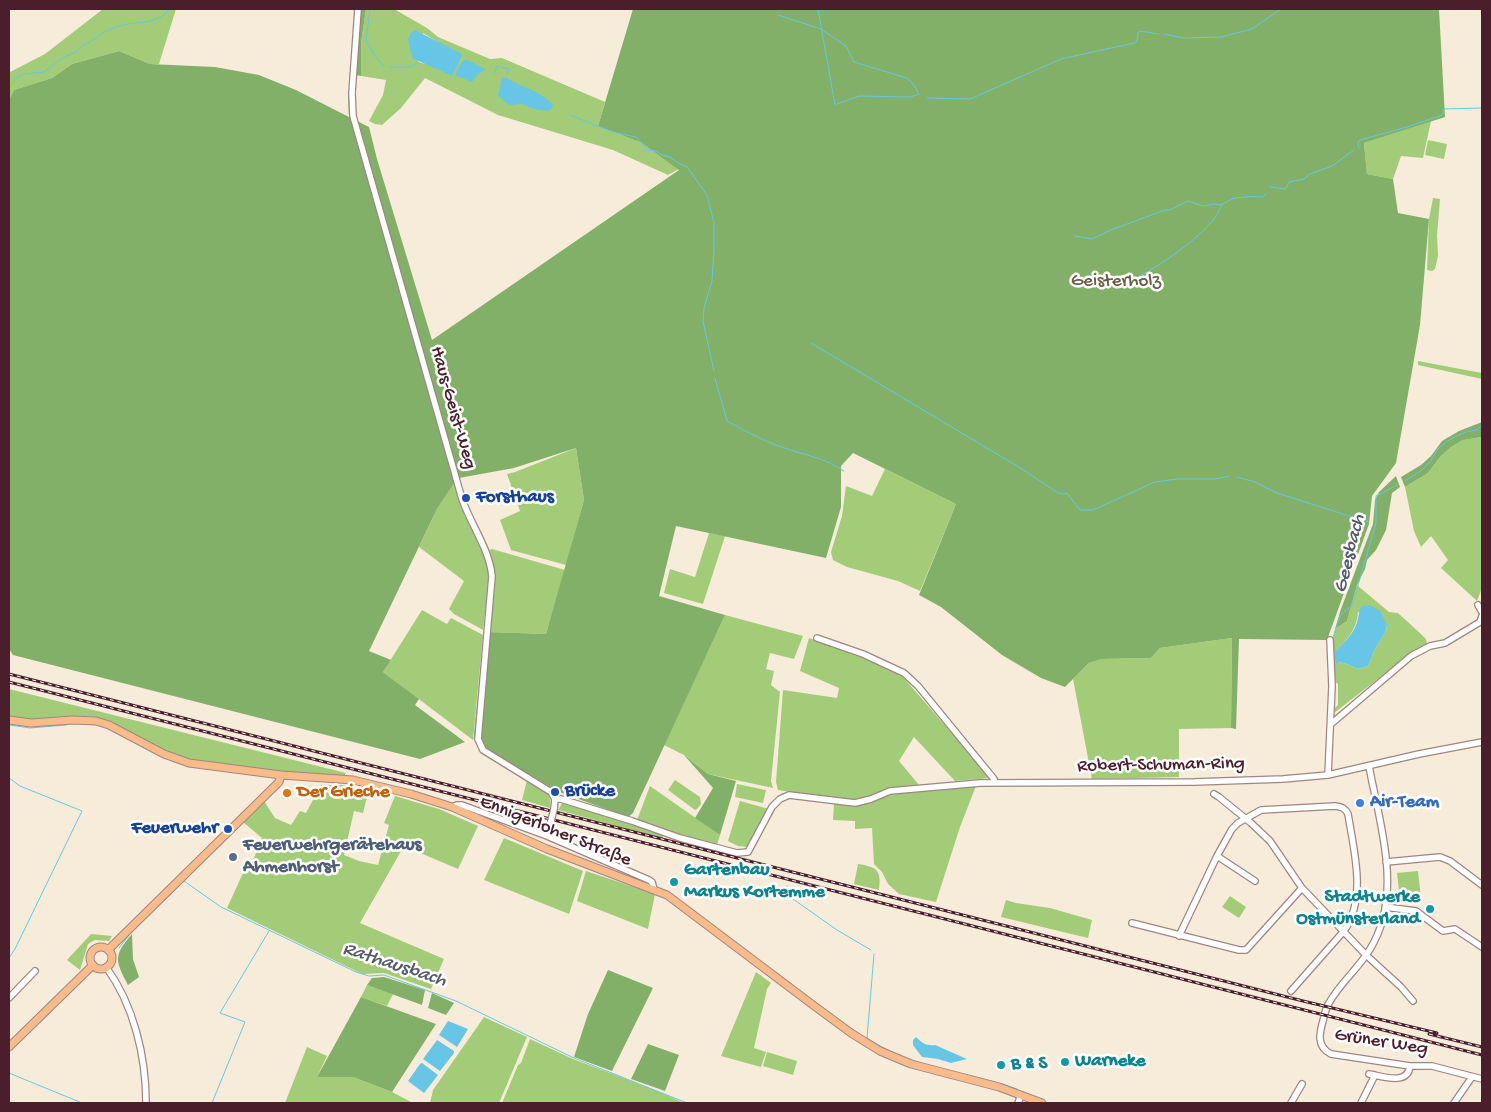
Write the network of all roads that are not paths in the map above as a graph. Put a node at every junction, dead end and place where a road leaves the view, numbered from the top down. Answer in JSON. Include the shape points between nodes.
{"nodes":[{"id":1,"x":358,"y":9,"type":"edge"},
{"id":2,"x":1478,"y":605,"type":"dead end"},
{"id":3,"x":1482,"y":612,"type":"edge"},
{"id":4,"x":1482,"y":616,"type":"edge"},
{"id":5,"x":817,"y":638,"type":"dead end"},
{"id":6,"x":1330,"y":640,"type":"dead end"},
{"id":7,"x":9,"y":720,"type":"edge"},
{"id":8,"x":1331,"y":724,"type":"junction"},
{"id":9,"x":1482,"y":742,"type":"edge"},
{"id":10,"x":1369,"y":766,"type":"junction"},
{"id":11,"x":281,"y":775,"type":"junction"},
{"id":12,"x":1328,"y":775,"type":"junction"},
{"id":13,"x":994,"y":782,"type":"junction"},
{"id":14,"x":1214,"y":794,"type":"dead end"},
{"id":15,"x":555,"y":799,"type":"junction"},
{"id":16,"x":452,"y":807,"type":"junction"},
{"id":17,"x":1245,"y":818,"type":"junction"},
{"id":18,"x":547,"y":836,"type":"junction"},
{"id":19,"x":1217,"y":856,"type":"junction"},
{"id":20,"x":1386,"y":862,"type":"junction"},
{"id":21,"x":1255,"y":881,"type":"dead end"},
{"id":22,"x":1482,"y":884,"type":"edge"},
{"id":23,"x":1302,"y":888,"type":"junction"},
{"id":24,"x":654,"y":889,"type":"junction"},
{"id":25,"x":1385,"y":907,"type":"junction"},
{"id":26,"x":1132,"y":923,"type":"dead end"},
{"id":27,"x":1344,"y":931,"type":"junction"},
{"id":28,"x":1179,"y":936,"type":"junction"},
{"id":29,"x":1482,"y":946,"type":"edge"},
{"id":30,"x":108,"y":950,"type":"junction"},
{"id":31,"x":1366,"y":955,"type":"junction"},
{"id":32,"x":92,"y":965,"type":"junction"},
{"id":33,"x":106,"y":967,"type":"junction"},
{"id":34,"x":35,"y":971,"type":"dead end"},
{"id":35,"x":1291,"y":991,"type":"dead end"},
{"id":36,"x":9,"y":998,"type":"edge"},
{"id":37,"x":1413,"y":1001,"type":"dead end"},
{"id":38,"x":9,"y":1047,"type":"edge"},
{"id":39,"x":1410,"y":1066,"type":"junction"},
{"id":40,"x":1472,"y":1077,"type":"junction"},
{"id":41,"x":1482,"y":1079,"type":"edge"},
{"id":42,"x":1302,"y":1084,"type":"dead end"},
{"id":43,"x":1021,"y":1095,"type":"junction"},
{"id":44,"x":146,"y":1103,"type":"edge"},
{"id":45,"x":1018,"y":1103,"type":"edge"},
{"id":46,"x":1042,"y":1103,"type":"edge"},
{"id":47,"x":1291,"y":1103,"type":"edge"},
{"id":48,"x":1361,"y":1103,"type":"edge"},
{"id":49,"x":1454,"y":1103,"type":"edge"}],
"edges":[{"from":1,"to":15,"type":"street","name":"Haus-Geist-Weg","via":[[353,116],[462,499],[491,564],[478,739],[483,750],[551,792]]},
{"from":2,"to":3,"type":"street"},
{"from":4,"to":8,"type":"street","via":[[1480,622],[1445,643],[1430,646],[1412,656]]},
{"from":5,"to":13,"type":"street","via":[[904,673],[918,686]]},
{"from":6,"to":8,"type":"street"},
{"from":7,"to":11,"type":"main road","name":"Ennigerloher Straße","via":[[31,723],[96,720],[178,760]]},
{"from":8,"to":12,"type":"street"},
{"from":9,"to":10,"type":"street","name":"Robert-Schuman-Ring"},
{"from":10,"to":12,"type":"street","name":"Robert-Schuman-Ring"},
{"from":10,"to":20,"type":"street"},
{"from":11,"to":16,"type":"main road","name":"Ennigerloher Straße","via":[[359,781]]},
{"from":11,"to":30,"type":"main road","via":[[280,782]]},
{"from":12,"to":13,"type":"street","name":"Robert-Schuman-Ring","via":[[1204,782]]},
{"from":13,"to":15,"type":"street","name":"Robert-Schuman-Ring","via":[[890,791],[855,803],[789,795],[772,807],[748,852],[737,853]]},
{"from":14,"to":17,"type":"street"},
{"from":15,"to":18,"type":"street","bridge":true},
{"from":16,"to":18,"type":"street","via":[[462,805]]},
{"from":16,"to":24,"type":"main road","name":"Ennigerloher Straße","via":[[548,849]]},
{"from":17,"to":19,"type":"street","via":[[1232,830]]},
{"from":17,"to":23,"type":"street","via":[[1277,850]]},
{"from":17,"to":27,"type":"street","via":[[1261,810],[1335,806],[1346,810],[1357,884],[1355,910]]},
{"from":18,"to":24,"type":"street","via":[[649,880]]},
{"from":19,"to":21,"type":"street"},
{"from":19,"to":28,"type":"street"},
{"from":20,"to":22,"type":"street","via":[[1440,857]]},
{"from":20,"to":25,"type":"street"},
{"from":23,"to":27,"type":"street"},
{"from":23,"to":28,"type":"street","via":[[1246,950]]},
{"from":24,"to":43,"type":"main road","name":"Ennigerloher Straße","via":[[675,900],[850,1033],[880,1051],[925,1068]]},
{"from":25,"to":29,"type":"street","via":[[1416,912],[1443,931],[1455,928]]},
{"from":25,"to":31,"type":"street","via":[[1380,929]]},
{"from":26,"to":28,"type":"street"},
{"from":27,"to":31,"type":"street"},
{"from":27,"to":35,"type":"street"},
{"from":30,"to":32,"type":"main road","via":[[102,947],[92,951]]},
{"from":30,"to":33,"type":"main road","via":[[112,959]]},
{"from":31,"to":37,"type":"street"},
{"from":31,"to":39,"type":"street","name":"Grüner Weg","via":[[1328,1004],[1320,1044],[1331,1054]]},
{"from":32,"to":33,"type":"main road"},
{"from":32,"to":38,"type":"main road"},
{"from":33,"to":44,"type":"street","via":[[122,994],[134,1025],[144,1068]]},
{"from":34,"to":36,"type":"street"},
{"from":39,"to":40,"type":"street","name":"Grüner Weg","via":[[1432,1066]]},
{"from":39,"to":48,"type":"street","via":[[1406,1076],[1400,1079],[1372,1074]]},
{"from":40,"to":41,"type":"street","name":"Grüner Weg"},
{"from":40,"to":49,"type":"street"},
{"from":42,"to":47,"type":"street"},
{"from":43,"to":45,"type":"street"},
{"from":43,"to":46,"type":"main road","name":"Ennigerloher Straße"}]}
